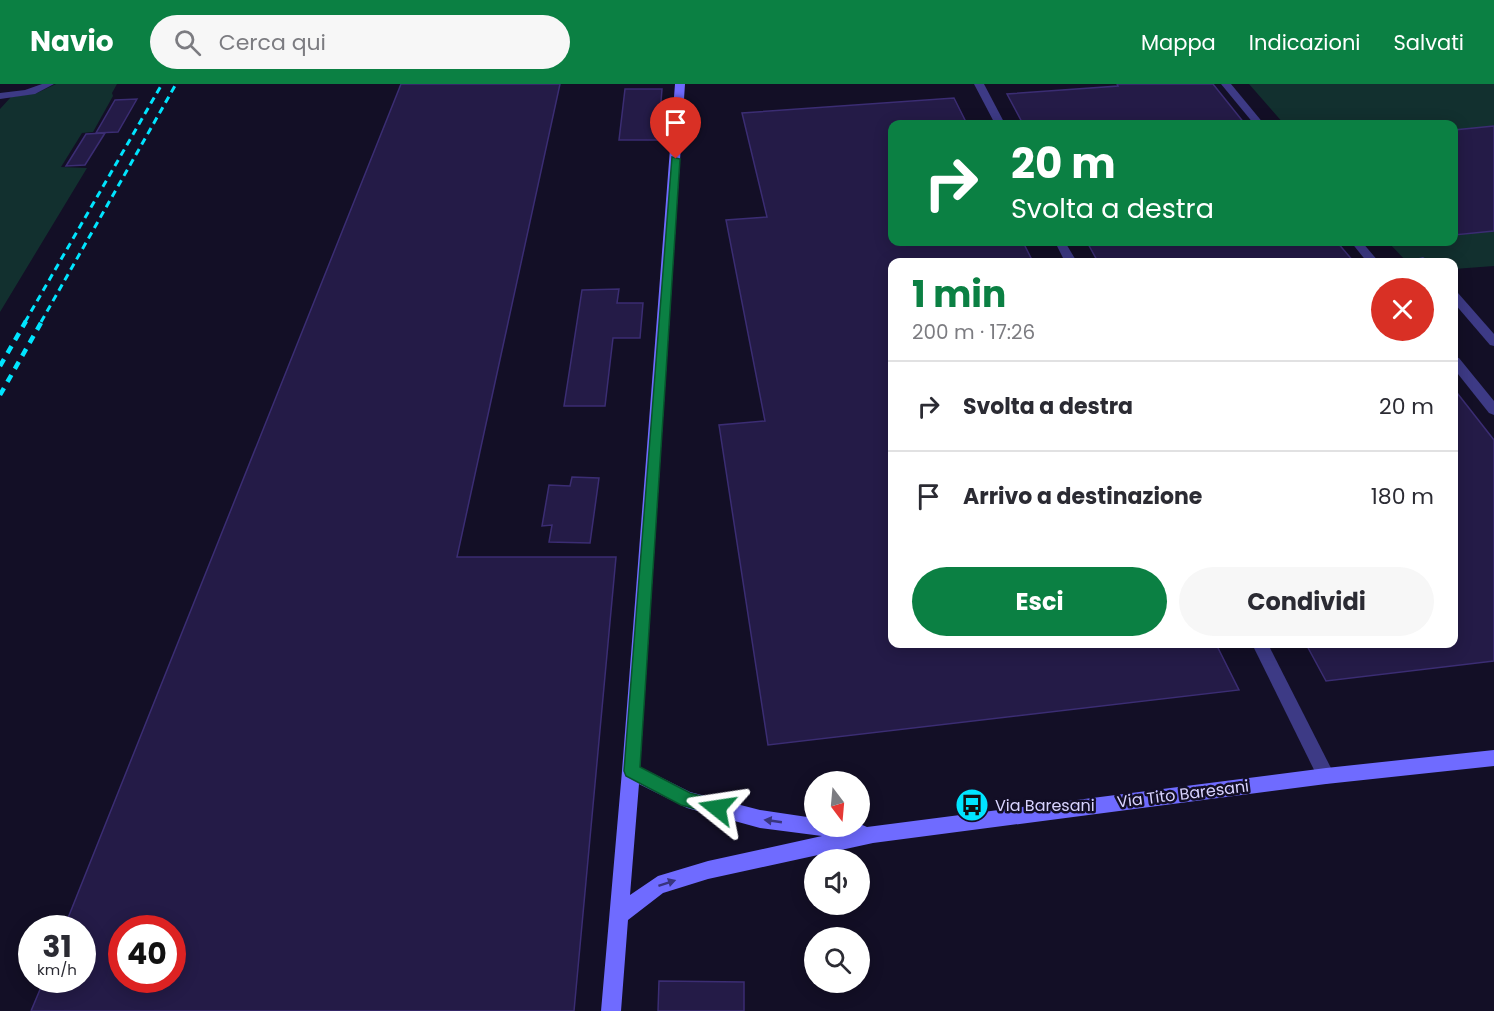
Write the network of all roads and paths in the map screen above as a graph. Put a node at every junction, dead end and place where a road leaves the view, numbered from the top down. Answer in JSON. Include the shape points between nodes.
{"nodes":[{"id":1,"x":49,"y":84,"type":"edge"},
{"id":2,"x":680,"y":84,"type":"edge"},
{"id":3,"x":979,"y":84,"type":"edge"},
{"id":4,"x":1226,"y":84,"type":"edge"},
{"id":5,"x":0,"y":96,"type":"edge"},
{"id":6,"x":998,"y":120,"type":"edge"},
{"id":7,"x":1257,"y":120,"type":"edge"},
{"id":8,"x":1359,"y":246,"type":"edge"},
{"id":9,"x":1370,"y":258,"type":"edge"},
{"id":10,"x":1458,"y":301,"type":"edge"},
{"id":11,"x":1494,"y":342,"type":"edge"},
{"id":12,"x":1458,"y":366,"type":"edge"},
{"id":13,"x":1494,"y":410,"type":"edge"},
{"id":14,"x":1262,"y":648,"type":"edge"},
{"id":15,"x":1494,"y":758,"type":"edge"},
{"id":16,"x":632,"y":771,"type":"junction"},
{"id":17,"x":1326,"y":776,"type":"junction"},
{"id":18,"x":873,"y":834,"type":"junction"},
{"id":19,"x":619,"y":915,"type":"junction"},
{"id":20,"x":611,"y":1011,"type":"edge"}],
"edges":[{"from":1,"to":5,"type":"street","via":[[39,90]]},
{"from":2,"to":16,"type":"street"},
{"from":3,"to":6,"type":"street"},
{"from":4,"to":7,"type":"street"},
{"from":8,"to":9,"type":"street"},
{"from":10,"to":11,"type":"street"},
{"from":12,"to":13,"type":"street"},
{"from":14,"to":17,"type":"street"},
{"from":15,"to":17,"type":"street","name":"Via Tito Baresani"},
{"from":18,"to":16,"type":"street","name":"Via Tito Baresani","one_way":true,"via":[[760,819],[687,800]]},
{"from":16,"to":19,"type":"street"},
{"from":17,"to":18,"type":"street","name":"Via Tito Baresani"},
{"from":19,"to":18,"type":"street","name":"Via Tito Baresani","one_way":true,"via":[[658,885],[708,870]]},
{"from":19,"to":20,"type":"street"}]}
